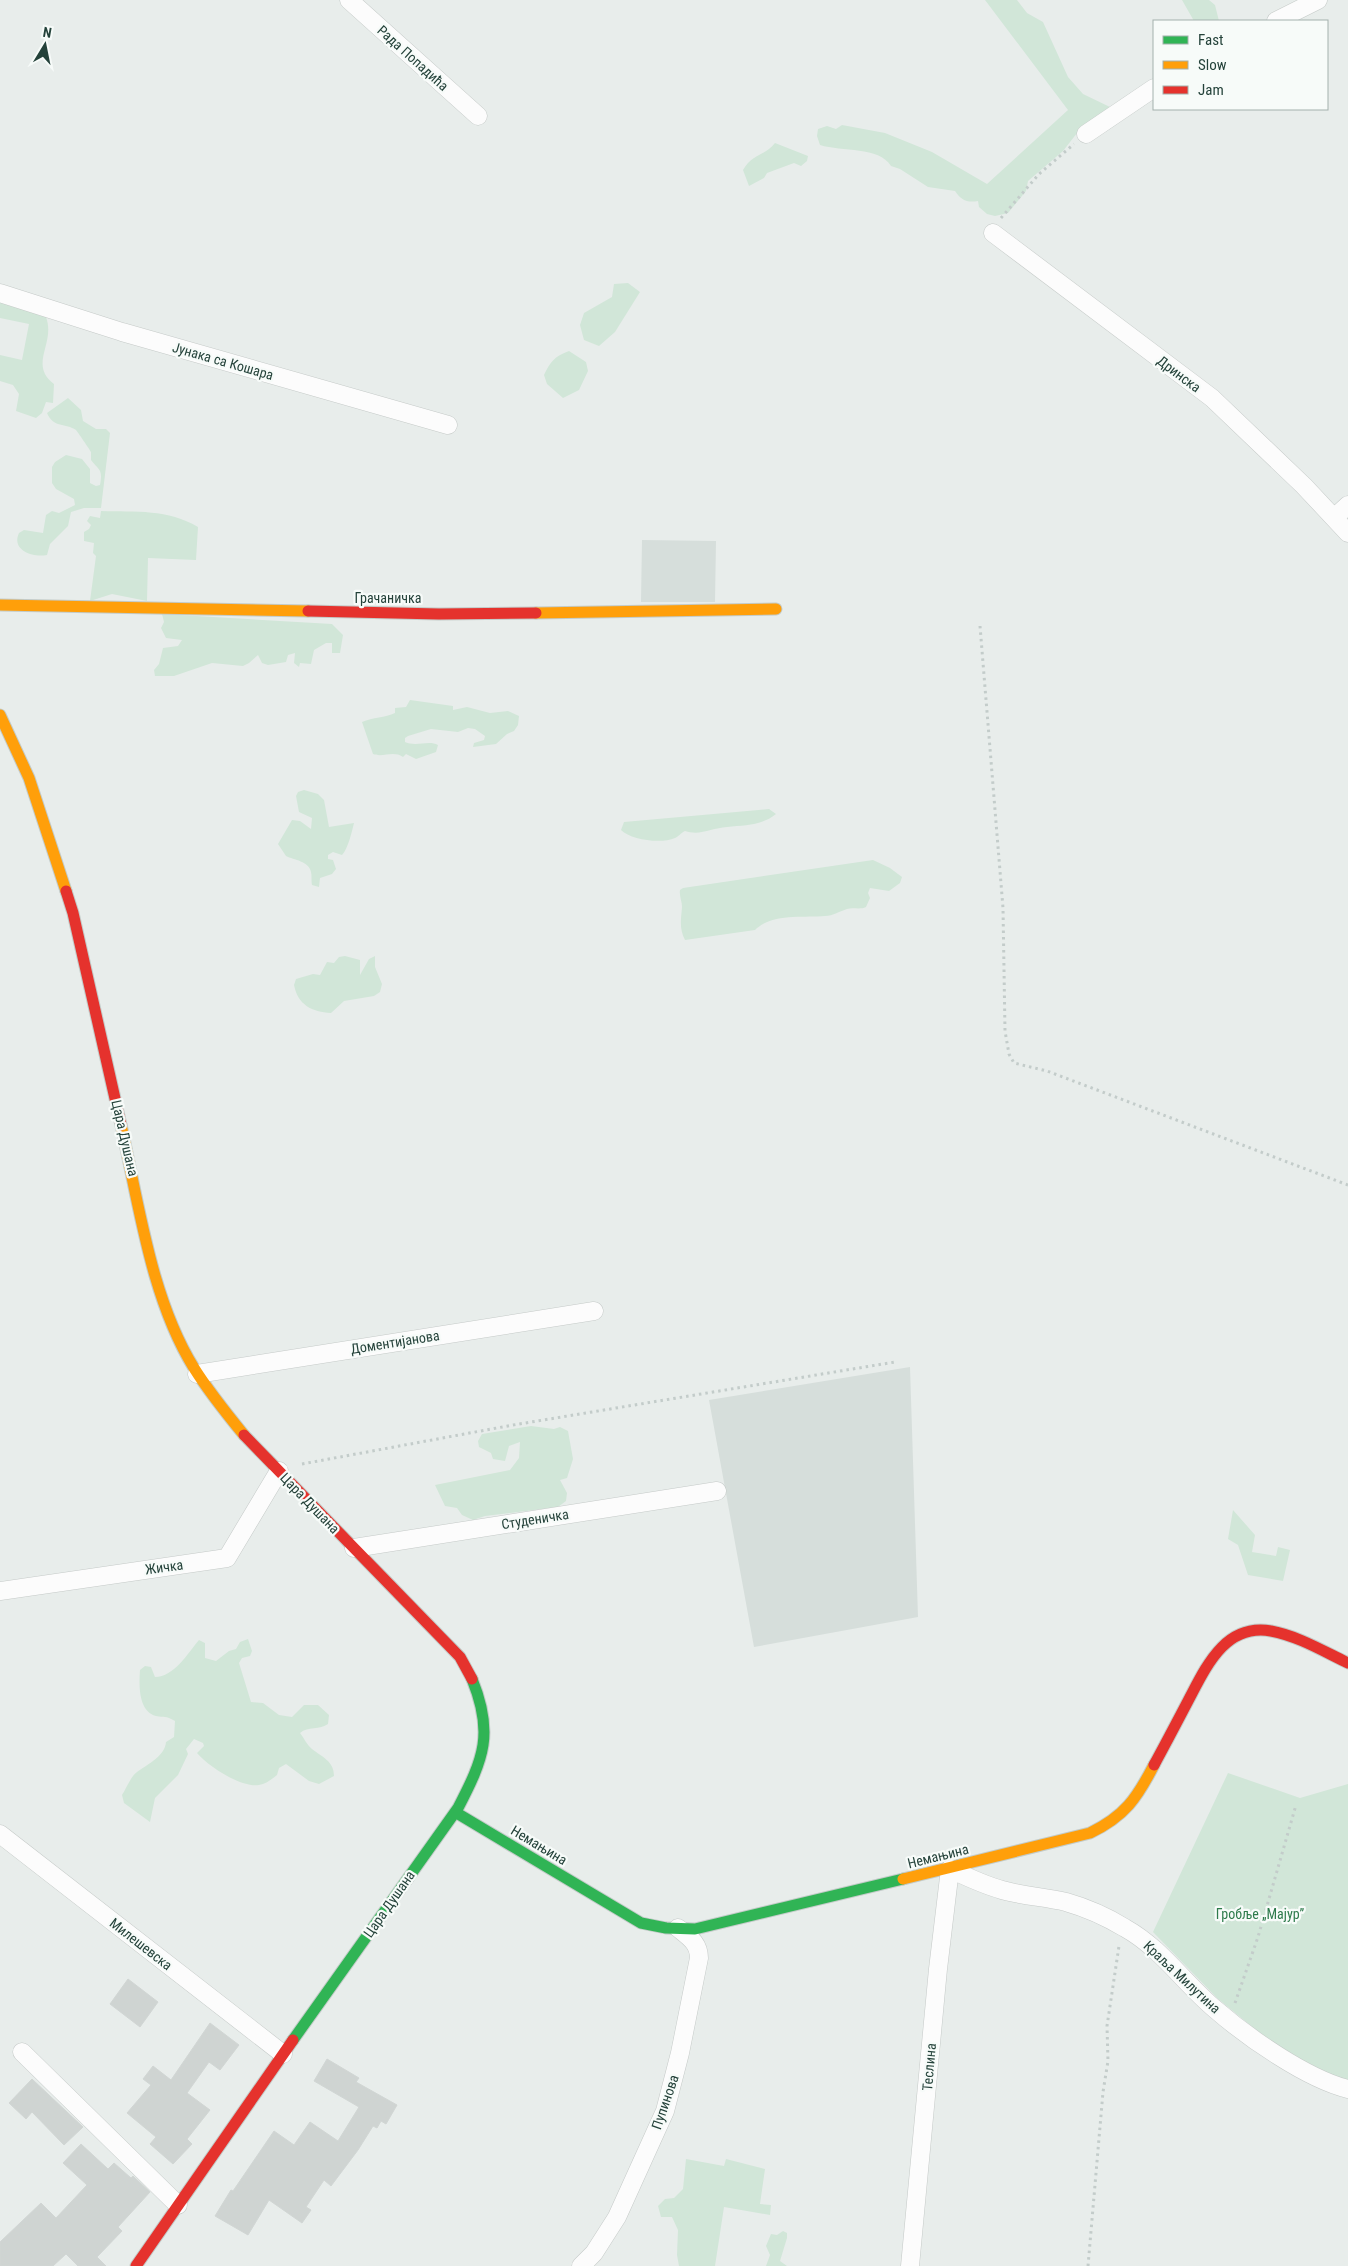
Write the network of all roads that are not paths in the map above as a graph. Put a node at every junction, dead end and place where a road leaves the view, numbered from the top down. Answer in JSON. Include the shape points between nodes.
{"nodes":[{"id":1,"x":349,"y":0,"type":"edge"},
{"id":2,"x":1318,"y":0,"type":"edge"},
{"id":3,"x":1278,"y":20,"type":"edge"},
{"id":4,"x":1153,"y":89,"type":"edge"},
{"id":5,"x":478,"y":116,"type":"dead end"},
{"id":6,"x":1086,"y":134,"type":"road end"},
{"id":7,"x":992,"y":233,"type":"road end"},
{"id":8,"x":0,"y":293,"type":"edge"},
{"id":9,"x":448,"y":425,"type":"dead end"},
{"id":10,"x":1348,"y":505,"type":"edge"},
{"id":11,"x":1334,"y":518,"type":"junction"},
{"id":12,"x":1348,"y":533,"type":"edge"},
{"id":13,"x":0,"y":605,"type":"edge"},
{"id":14,"x":776,"y":609,"type":"dead end"},
{"id":15,"x":0,"y":715,"type":"edge"},
{"id":16,"x":594,"y":1311,"type":"dead end"},
{"id":17,"x":197,"y":1374,"type":"junction"},
{"id":18,"x":281,"y":1473,"type":"junction"},
{"id":19,"x":717,"y":1491,"type":"dead end"},
{"id":20,"x":354,"y":1548,"type":"junction"},
{"id":21,"x":0,"y":1591,"type":"edge"},
{"id":22,"x":1348,"y":1663,"type":"edge"},
{"id":23,"x":454,"y":1812,"type":"junction"},
{"id":24,"x":0,"y":1834,"type":"edge"},
{"id":25,"x":950,"y":1869,"type":"junction"},
{"id":26,"x":678,"y":1928,"type":"junction"},
{"id":27,"x":22,"y":2052,"type":"dead end"},
{"id":28,"x":283,"y":2054,"type":"junction"},
{"id":29,"x":1348,"y":2089,"type":"edge"},
{"id":30,"x":178,"y":2205,"type":"junction"},
{"id":31,"x":136,"y":2266,"type":"edge"},
{"id":32,"x":581,"y":2266,"type":"edge"},
{"id":33,"x":910,"y":2266,"type":"edge"}],
"edges":[{"from":1,"to":5,"type":"street","name":"Рада Попадића"},
{"from":2,"to":3,"type":"street"},
{"from":4,"to":6,"type":"street"},
{"from":7,"to":11,"type":"street","name":"Дринска","via":[[1212,398]]},
{"from":8,"to":9,"type":"street","name":"Јунака са Кошара","via":[[122,332]]},
{"from":10,"to":11,"type":"street"},
{"from":11,"to":12,"type":"street","name":"Дринска"},
{"from":13,"to":14,"type":"street","name":"Грачаничка","via":[[430,614]]},
{"from":15,"to":17,"type":"street","name":"Цара Душана","via":[[29,778],[73,913],[156,1274],[174,1331]]},
{"from":16,"to":17,"type":"street","name":"Доментијанова"},
{"from":17,"to":18,"type":"street","name":"Цара Душана","via":[[216,1401]]},
{"from":18,"to":20,"type":"street","name":"Цара Душана"},
{"from":18,"to":21,"type":"street","name":"Жичка","via":[[227,1558]]},
{"from":19,"to":20,"type":"street","name":"Студеничка"},
{"from":20,"to":23,"type":"street","name":"Цара Душана","via":[[460,1657],[484,1708],[485,1747],[472,1782]]},
{"from":22,"to":25,"type":"street","name":"Немањина","via":[[1292,1636],[1267,1631],[1244,1632],[1223,1645],[1211,1658],[1137,1797],[1123,1814],[1082,1837]]},
{"from":23,"to":26,"type":"street","name":"Немањина","via":[[641,1922]]},
{"from":23,"to":28,"type":"street","name":"Цара Душана"},
{"from":24,"to":28,"type":"street","name":"Милешевска"},
{"from":25,"to":26,"type":"street","name":"Немањина","via":[[695,1929]]},
{"from":25,"to":29,"type":"street","name":"Краља Милутина","via":[[1003,1891],[1067,1902],[1122,1926],[1148,1942],[1215,2009],[1262,2045],[1325,2081]]},
{"from":25,"to":33,"type":"street","name":"Теслина"},
{"from":26,"to":32,"type":"street","name":"Пупинова","via":[[699,1949],[699,1958],[672,2088],[665,2111],[617,2217],[594,2253]]},
{"from":27,"to":30,"type":"street"},
{"from":28,"to":30,"type":"street","name":"Цара Душана"},
{"from":30,"to":31,"type":"street","name":"Цара Душана"}]}
